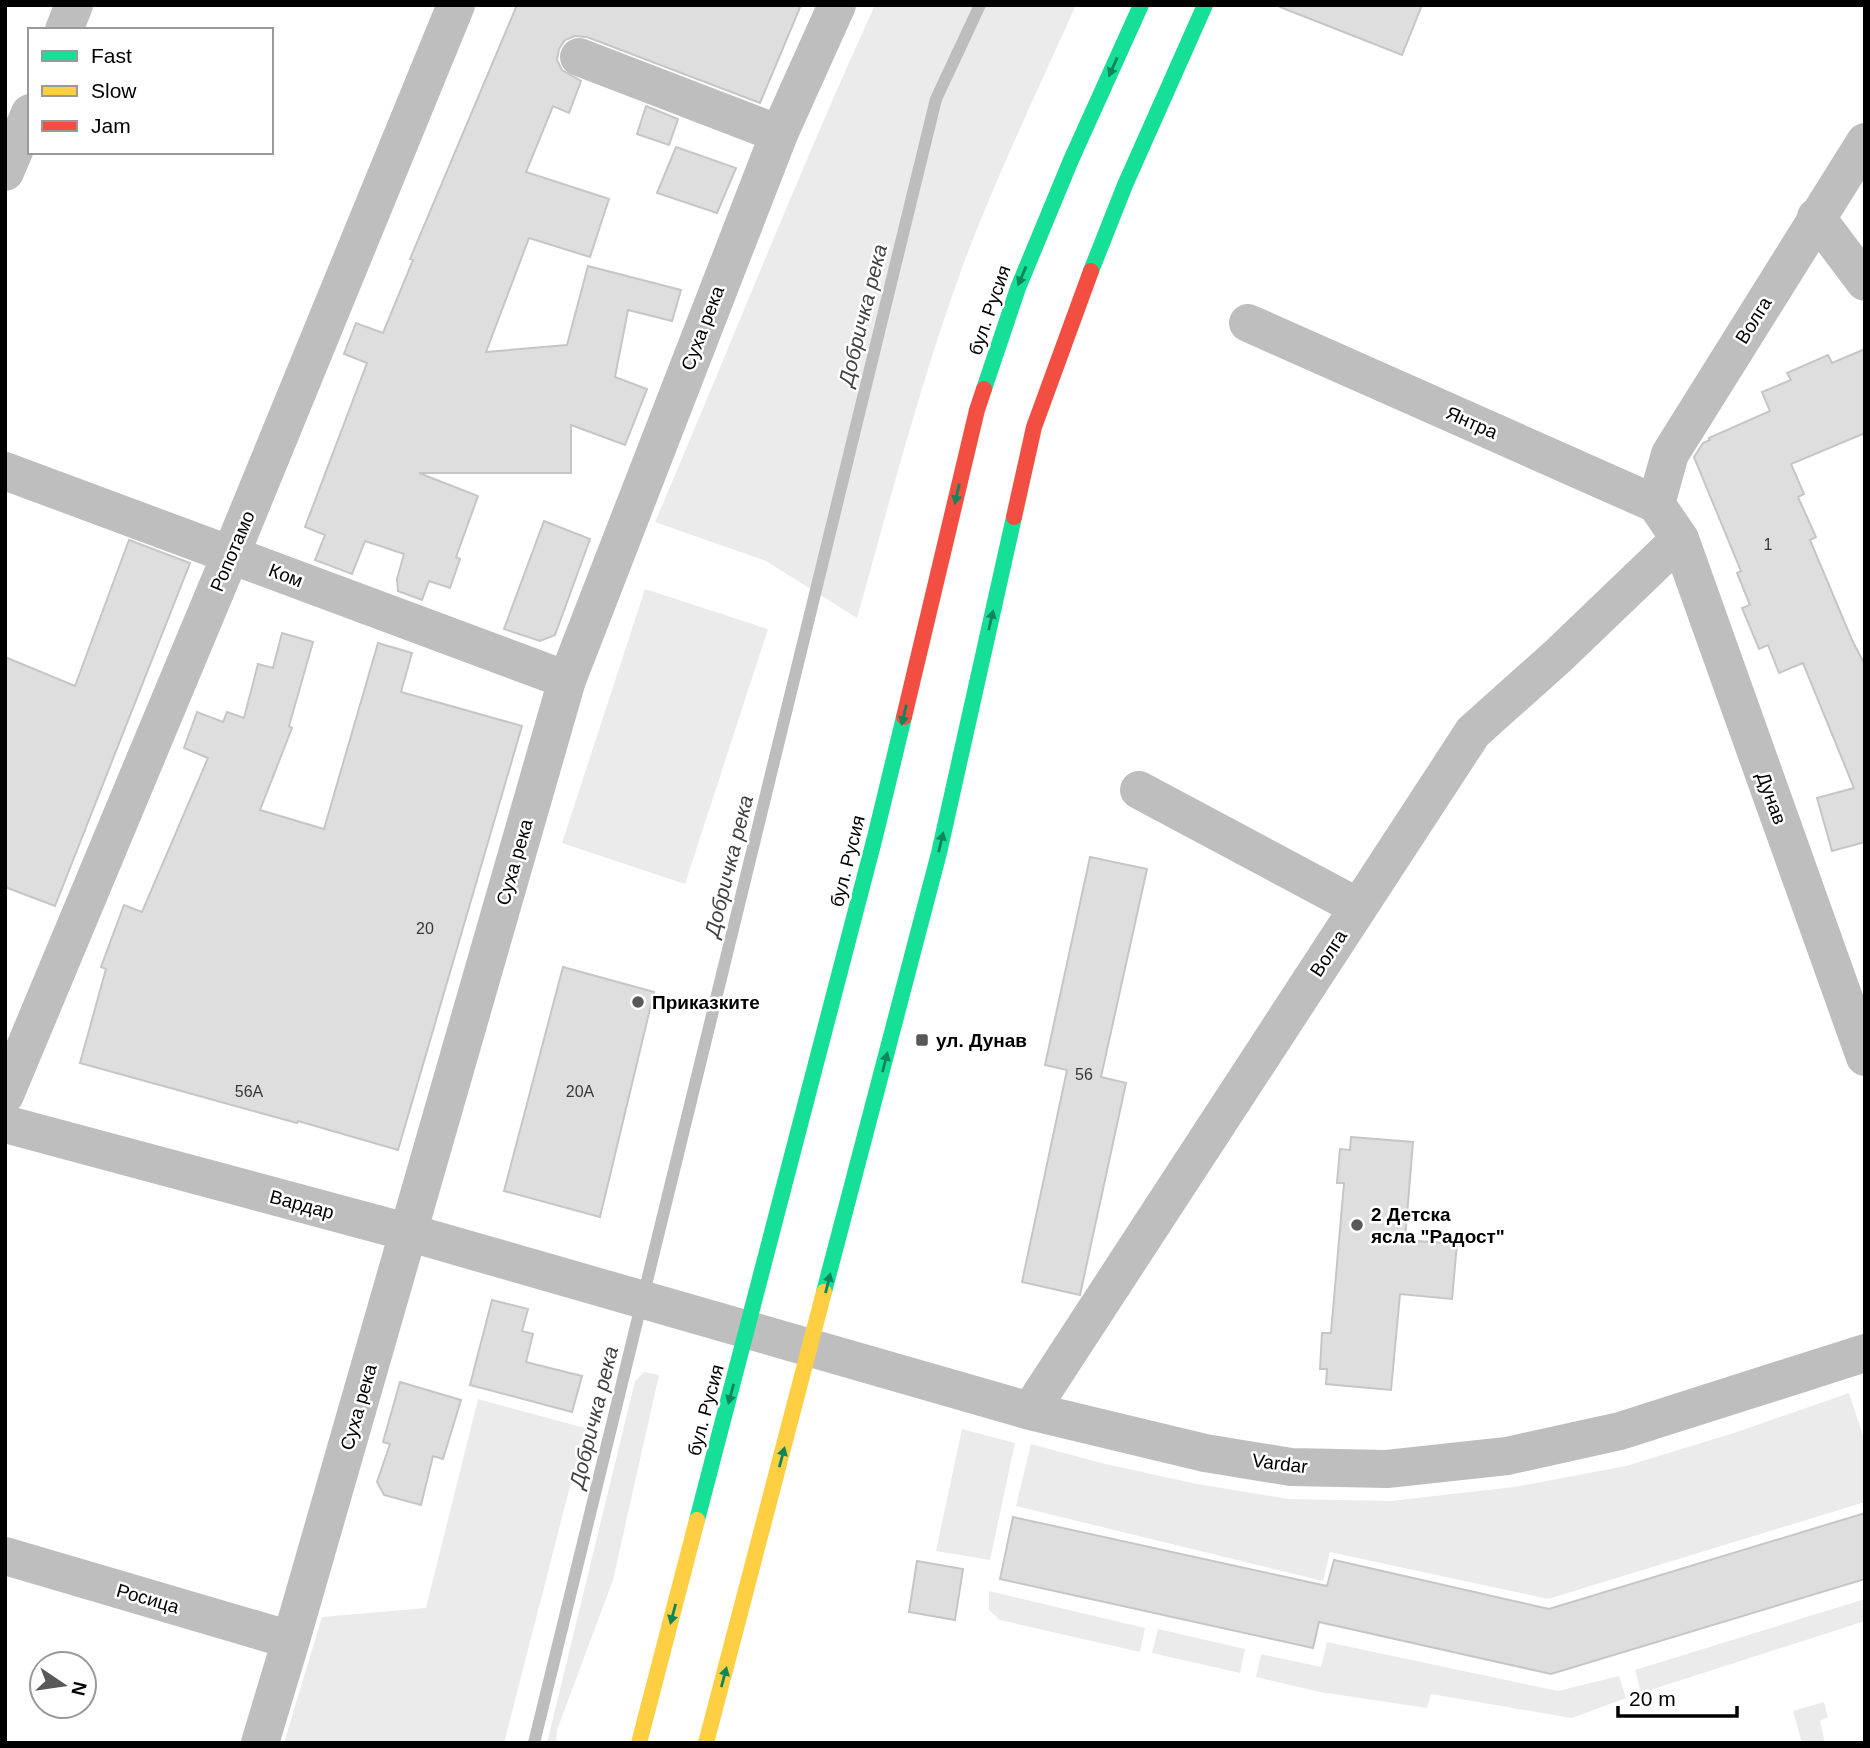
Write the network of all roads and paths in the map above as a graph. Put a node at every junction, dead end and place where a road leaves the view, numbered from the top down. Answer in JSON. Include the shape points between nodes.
{"nodes":[{"id":1,"x":74,"y":5,"type":"edge"},
{"id":2,"x":456,"y":5,"type":"edge"},
{"id":3,"x":837,"y":5,"type":"edge"},
{"id":4,"x":1141,"y":5,"type":"edge"},
{"id":5,"x":1205,"y":5,"type":"edge"},
{"id":6,"x":65,"y":28,"type":"edge"},
{"id":7,"x":579,"y":57,"type":"dead end"},
{"id":8,"x":28,"y":118,"type":"edge"},
{"id":9,"x":779,"y":134,"type":"junction"},
{"id":10,"x":1865,"y":142,"type":"edge"},
{"id":11,"x":5,"y":172,"type":"edge"},
{"id":12,"x":1816,"y":217,"type":"junction"},
{"id":13,"x":1865,"y":282,"type":"edge"},
{"id":14,"x":1248,"y":323,"type":"dead end"},
{"id":15,"x":5,"y":471,"type":"edge"},
{"id":16,"x":1656,"y":504,"type":"junction"},
{"id":17,"x":1679,"y":539,"type":"junction"},
{"id":18,"x":231,"y":554,"type":"junction"},
{"id":19,"x":567,"y":680,"type":"junction"},
{"id":20,"x":1139,"y":790,"type":"dead end"},
{"id":21,"x":1358,"y":907,"type":"junction"},
{"id":22,"x":1865,"y":1057,"type":"edge"},
{"id":23,"x":5,"y":1095,"type":"edge"},
{"id":24,"x":5,"y":1124,"type":"edge"},
{"id":25,"x":407,"y":1232,"type":"junction"},
{"id":26,"x":699,"y":1315,"type":"joint"},
{"id":27,"x":748,"y":1328,"type":"junction"},
{"id":28,"x":811,"y":1349,"type":"junction"},
{"id":29,"x":1865,"y":1353,"type":"edge"},
{"id":30,"x":1030,"y":1411,"type":"junction"},
{"id":31,"x":5,"y":1556,"type":"edge"},
{"id":32,"x":291,"y":1640,"type":"junction"},
{"id":33,"x":260,"y":1743,"type":"edge"},
{"id":34,"x":639,"y":1743,"type":"edge"},
{"id":35,"x":706,"y":1743,"type":"edge"}],
"edges":[{"from":1,"to":6,"type":"street"},
{"from":2,"to":18,"type":"street","name":"Ропотамо"},
{"from":3,"to":9,"type":"street","name":"Суха река"},
{"from":4,"to":27,"type":"main road","name":"бул. Русия","one_way":true,"via":[[1018,288],[976,410],[875,837]]},
{"from":28,"to":5,"type":"main road","one_way":true,"via":[[939,853],[1034,427],[1125,185]]},
{"from":7,"to":9,"type":"street"},
{"from":8,"to":11,"type":"street"},
{"from":9,"to":19,"type":"street","name":"Суха река"},
{"from":10,"to":12,"type":"street","name":"Волга"},
{"from":12,"to":13,"type":"street"},
{"from":12,"to":16,"type":"street","name":"Волга","via":[[1670,454]]},
{"from":14,"to":16,"type":"street","name":"Янтра"},
{"from":15,"to":18,"type":"street","name":"Ком"},
{"from":16,"to":17,"type":"street"},
{"from":17,"to":21,"type":"street","name":"Волга","via":[[1473,732]]},
{"from":17,"to":22,"type":"street","name":"Дунав"},
{"from":18,"to":19,"type":"street","name":"Ком"},
{"from":18,"to":23,"type":"street","name":"Ропотамо"},
{"from":19,"to":25,"type":"street","name":"Суха река"},
{"from":20,"to":21,"type":"street"},
{"from":21,"to":30,"type":"street","name":"Волга"},
{"from":24,"to":25,"type":"street","name":"Вардар"},
{"from":25,"to":26,"type":"street","name":"Вардар"},
{"from":25,"to":32,"type":"street","name":"Суха река"},
{"from":26,"to":27,"type":"street","name":"Vardar"},
{"from":27,"to":28,"type":"street","name":"Vardar"},
{"from":27,"to":34,"type":"main road","name":"бул. Русия","one_way":true},
{"from":28,"to":30,"type":"street","name":"Vardar"},
{"from":35,"to":28,"type":"main road","one_way":true},
{"from":29,"to":30,"type":"street","name":"Vardar","via":[[1620,1431],[1507,1456],[1387,1469],[1292,1467],[1205,1453]]},
{"from":31,"to":32,"type":"street","name":"Росица"},
{"from":32,"to":33,"type":"street","name":"Суха река"}]}
